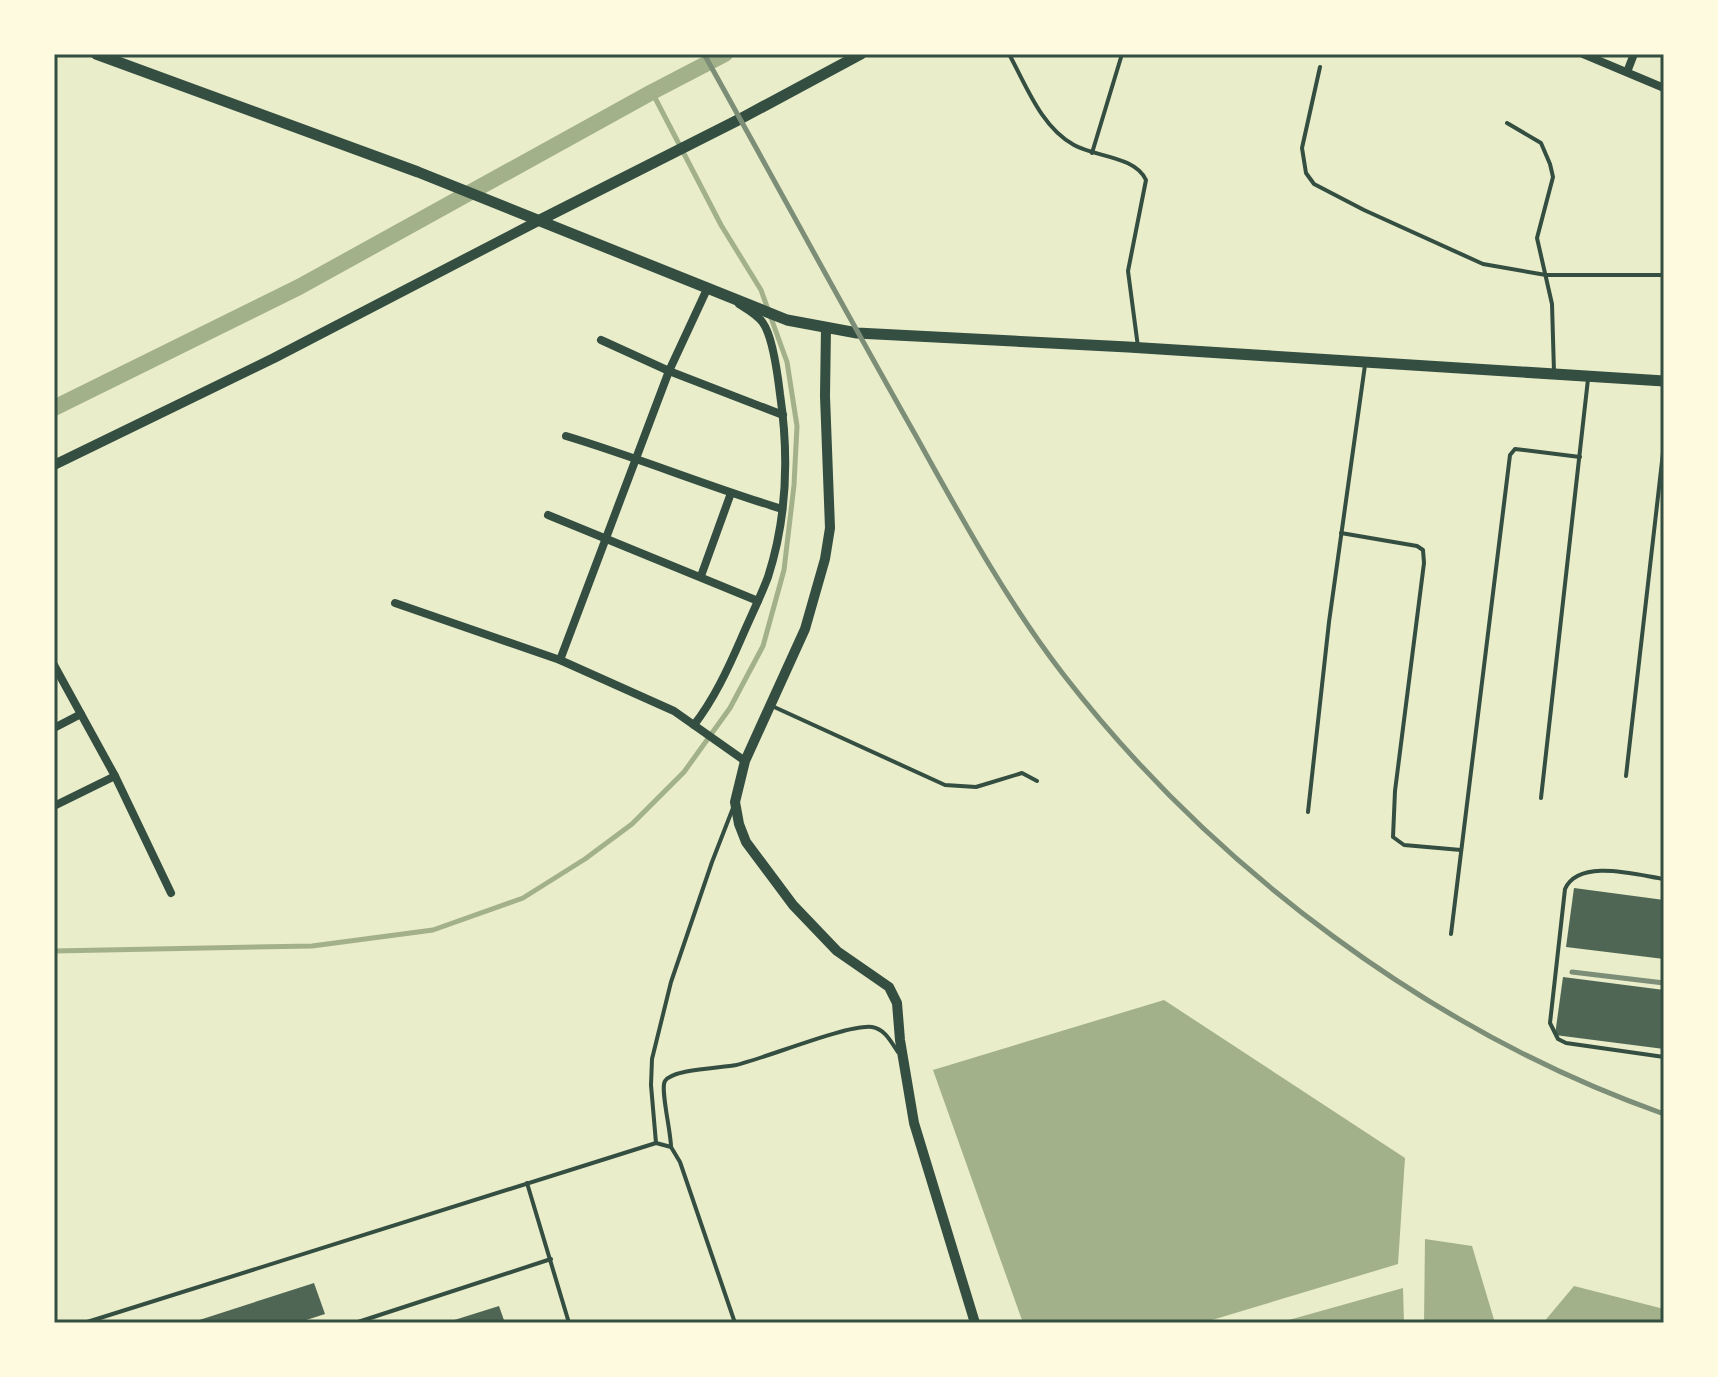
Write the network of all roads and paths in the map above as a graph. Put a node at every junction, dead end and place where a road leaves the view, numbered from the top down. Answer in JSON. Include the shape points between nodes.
{"nodes":[{"id":1,"x":96,"y":54,"type":"edge"},
{"id":2,"x":861,"y":54,"type":"edge"},
{"id":3,"x":1009,"y":54,"type":"edge"},
{"id":4,"x":1122,"y":54,"type":"edge"},
{"id":5,"x":1583,"y":54,"type":"edge"},
{"id":6,"x":1634,"y":54,"type":"edge"},
{"id":7,"x":1320,"y":67,"type":"dead end"},
{"id":8,"x":1627,"y":72,"type":"junction"},
{"id":9,"x":1664,"y":88,"type":"edge"},
{"id":10,"x":1507,"y":123,"type":"dead end"},
{"id":11,"x":1092,"y":153,"type":"junction"},
{"id":12,"x":540,"y":220,"type":"junction"},
{"id":13,"x":1546,"y":275,"type":"junction"},
{"id":14,"x":1664,"y":275,"type":"edge"},
{"id":15,"x":708,"y":287,"type":"junction"},
{"id":16,"x":733,"y":300,"type":"junction"},
{"id":17,"x":826,"y":327,"type":"junction"},
{"id":18,"x":601,"y":340,"type":"dead end"},
{"id":19,"x":1138,"y":348,"type":"junction"},
{"id":20,"x":1365,"y":362,"type":"junction"},
{"id":21,"x":669,"y":371,"type":"junction"},
{"id":22,"x":1554,"y":374,"type":"junction"},
{"id":23,"x":1589,"y":376,"type":"junction"},
{"id":24,"x":1664,"y":381,"type":"edge"},
{"id":25,"x":783,"y":415,"type":"junction"},
{"id":26,"x":566,"y":436,"type":"dead end"},
{"id":27,"x":1664,"y":444,"type":"edge"},
{"id":28,"x":637,"y":457,"type":"junction"},
{"id":29,"x":1580,"y":457,"type":"junction"},
{"id":30,"x":54,"y":465,"type":"edge"},
{"id":31,"x":731,"y":493,"type":"junction"},
{"id":32,"x":782,"y":509,"type":"junction"},
{"id":33,"x":548,"y":515,"type":"dead end"},
{"id":34,"x":1341,"y":533,"type":"junction"},
{"id":35,"x":606,"y":539,"type":"junction"},
{"id":36,"x":701,"y":576,"type":"junction"},
{"id":37,"x":758,"y":601,"type":"junction"},
{"id":38,"x":395,"y":603,"type":"dead end"},
{"id":39,"x":560,"y":660,"type":"junction"},
{"id":40,"x":54,"y":665,"type":"edge"},
{"id":41,"x":769,"y":705,"type":"junction"},
{"id":42,"x":81,"y":714,"type":"junction"},
{"id":43,"x":694,"y":725,"type":"junction"},
{"id":44,"x":54,"y":728,"type":"edge"},
{"id":45,"x":745,"y":761,"type":"junction"},
{"id":46,"x":115,"y":776,"type":"junction"},
{"id":47,"x":1626,"y":776,"type":"dead end"},
{"id":48,"x":1037,"y":781,"type":"dead end"},
{"id":49,"x":1541,"y":798,"type":"dead end"},
{"id":50,"x":735,"y":802,"type":"junction"},
{"id":51,"x":54,"y":806,"type":"edge"},
{"id":52,"x":1308,"y":812,"type":"dead end"},
{"id":53,"x":1461,"y":850,"type":"junction"},
{"id":54,"x":1664,"y":879,"type":"edge"},
{"id":55,"x":171,"y":893,"type":"dead end"},
{"id":56,"x":1451,"y":934,"type":"dead end"},
{"id":57,"x":1664,"y":1057,"type":"edge"},
{"id":58,"x":904,"y":1061,"type":"junction"},
{"id":59,"x":656,"y":1143,"type":"junction"},
{"id":60,"x":671,"y":1147,"type":"junction"},
{"id":61,"x":527,"y":1183,"type":"junction"},
{"id":62,"x":551,"y":1259,"type":"junction"},
{"id":63,"x":84,"y":1323,"type":"edge"},
{"id":64,"x":355,"y":1323,"type":"edge"},
{"id":65,"x":569,"y":1323,"type":"edge"},
{"id":66,"x":735,"y":1323,"type":"edge"},
{"id":67,"x":975,"y":1323,"type":"edge"}],
"edges":[{"from":1,"to":12,"type":"main road"},
{"from":2,"to":12,"type":"main road"},
{"from":3,"to":11,"type":"lane","via":[[1053,129]]},
{"from":4,"to":11,"type":"lane"},
{"from":5,"to":8,"type":"street"},
{"from":6,"to":8,"type":"street"},
{"from":7,"to":13,"type":"lane","via":[[1302,148],[1306,173],[1314,184],[1471,260]]},
{"from":8,"to":9,"type":"street"},
{"from":10,"to":13,"type":"lane","via":[[1541,143],[1550,164],[1553,177],[1537,238]]},
{"from":11,"to":19,"type":"lane","via":[[1137,167],[1146,180],[1128,271]]},
{"from":12,"to":15,"type":"main road"},
{"from":12,"to":30,"type":"street"},
{"from":13,"to":14,"type":"lane"},
{"from":13,"to":22,"type":"lane"},
{"from":15,"to":16,"type":"main road"},
{"from":15,"to":21,"type":"street"},
{"from":16,"to":17,"type":"main road","via":[[787,320]]},
{"from":16,"to":25,"type":"street","via":[[766,328]]},
{"from":17,"to":19,"type":"main road"},
{"from":17,"to":41,"type":"street","via":[[830,528],[805,629]]},
{"from":18,"to":21,"type":"street"},
{"from":19,"to":20,"type":"main road"},
{"from":20,"to":22,"type":"main road"},
{"from":20,"to":34,"type":"lane"},
{"from":21,"to":25,"type":"street"},
{"from":21,"to":28,"type":"street"},
{"from":22,"to":23,"type":"main road"},
{"from":23,"to":24,"type":"main road"},
{"from":23,"to":29,"type":"lane"},
{"from":25,"to":32,"type":"street"},
{"from":26,"to":28,"type":"street"},
{"from":27,"to":47,"type":"lane"},
{"from":28,"to":31,"type":"street"},
{"from":28,"to":35,"type":"street"},
{"from":29,"to":49,"type":"lane"},
{"from":29,"to":53,"type":"lane","via":[[1515,449],[1510,455]]},
{"from":31,"to":32,"type":"street"},
{"from":31,"to":36,"type":"street"},
{"from":32,"to":37,"type":"street"},
{"from":33,"to":35,"type":"street"},
{"from":34,"to":52,"type":"lane"},
{"from":34,"to":53,"type":"lane","via":[[1423,550],[1393,837],[1404,845]]},
{"from":35,"to":36,"type":"street"},
{"from":35,"to":39,"type":"street"},
{"from":36,"to":37,"type":"street"},
{"from":37,"to":43,"type":"street"},
{"from":38,"to":39,"type":"street"},
{"from":39,"to":43,"type":"street"},
{"from":40,"to":42,"type":"street"},
{"from":41,"to":45,"type":"street"},
{"from":41,"to":48,"type":"lane","via":[[945,785],[976,787],[1022,773]]},
{"from":42,"to":44,"type":"street"},
{"from":42,"to":46,"type":"street"},
{"from":43,"to":45,"type":"street"},
{"from":45,"to":50,"type":"street"},
{"from":46,"to":51,"type":"street"},
{"from":46,"to":55,"type":"street"},
{"from":50,"to":58,"type":"street","via":[[746,842],[793,905],[837,951],[889,987],[897,1003]]},
{"from":50,"to":59,"type":"lane","via":[[671,982],[654,1049]]},
{"from":53,"to":56,"type":"lane"},
{"from":54,"to":57,"type":"lane","via":[[1589,870],[1569,882],[1550,1023],[1566,1043]]},
{"from":58,"to":60,"type":"lane","via":[[883,1032],[869,1027],[756,1060],[674,1075],[662,1089]]},
{"from":58,"to":67,"type":"street","via":[[914,1123]]},
{"from":59,"to":60,"type":"lane"},
{"from":59,"to":61,"type":"lane"},
{"from":60,"to":66,"type":"lane"},
{"from":61,"to":62,"type":"lane"},
{"from":61,"to":63,"type":"lane"},
{"from":62,"to":64,"type":"lane"},
{"from":62,"to":65,"type":"lane"}]}
